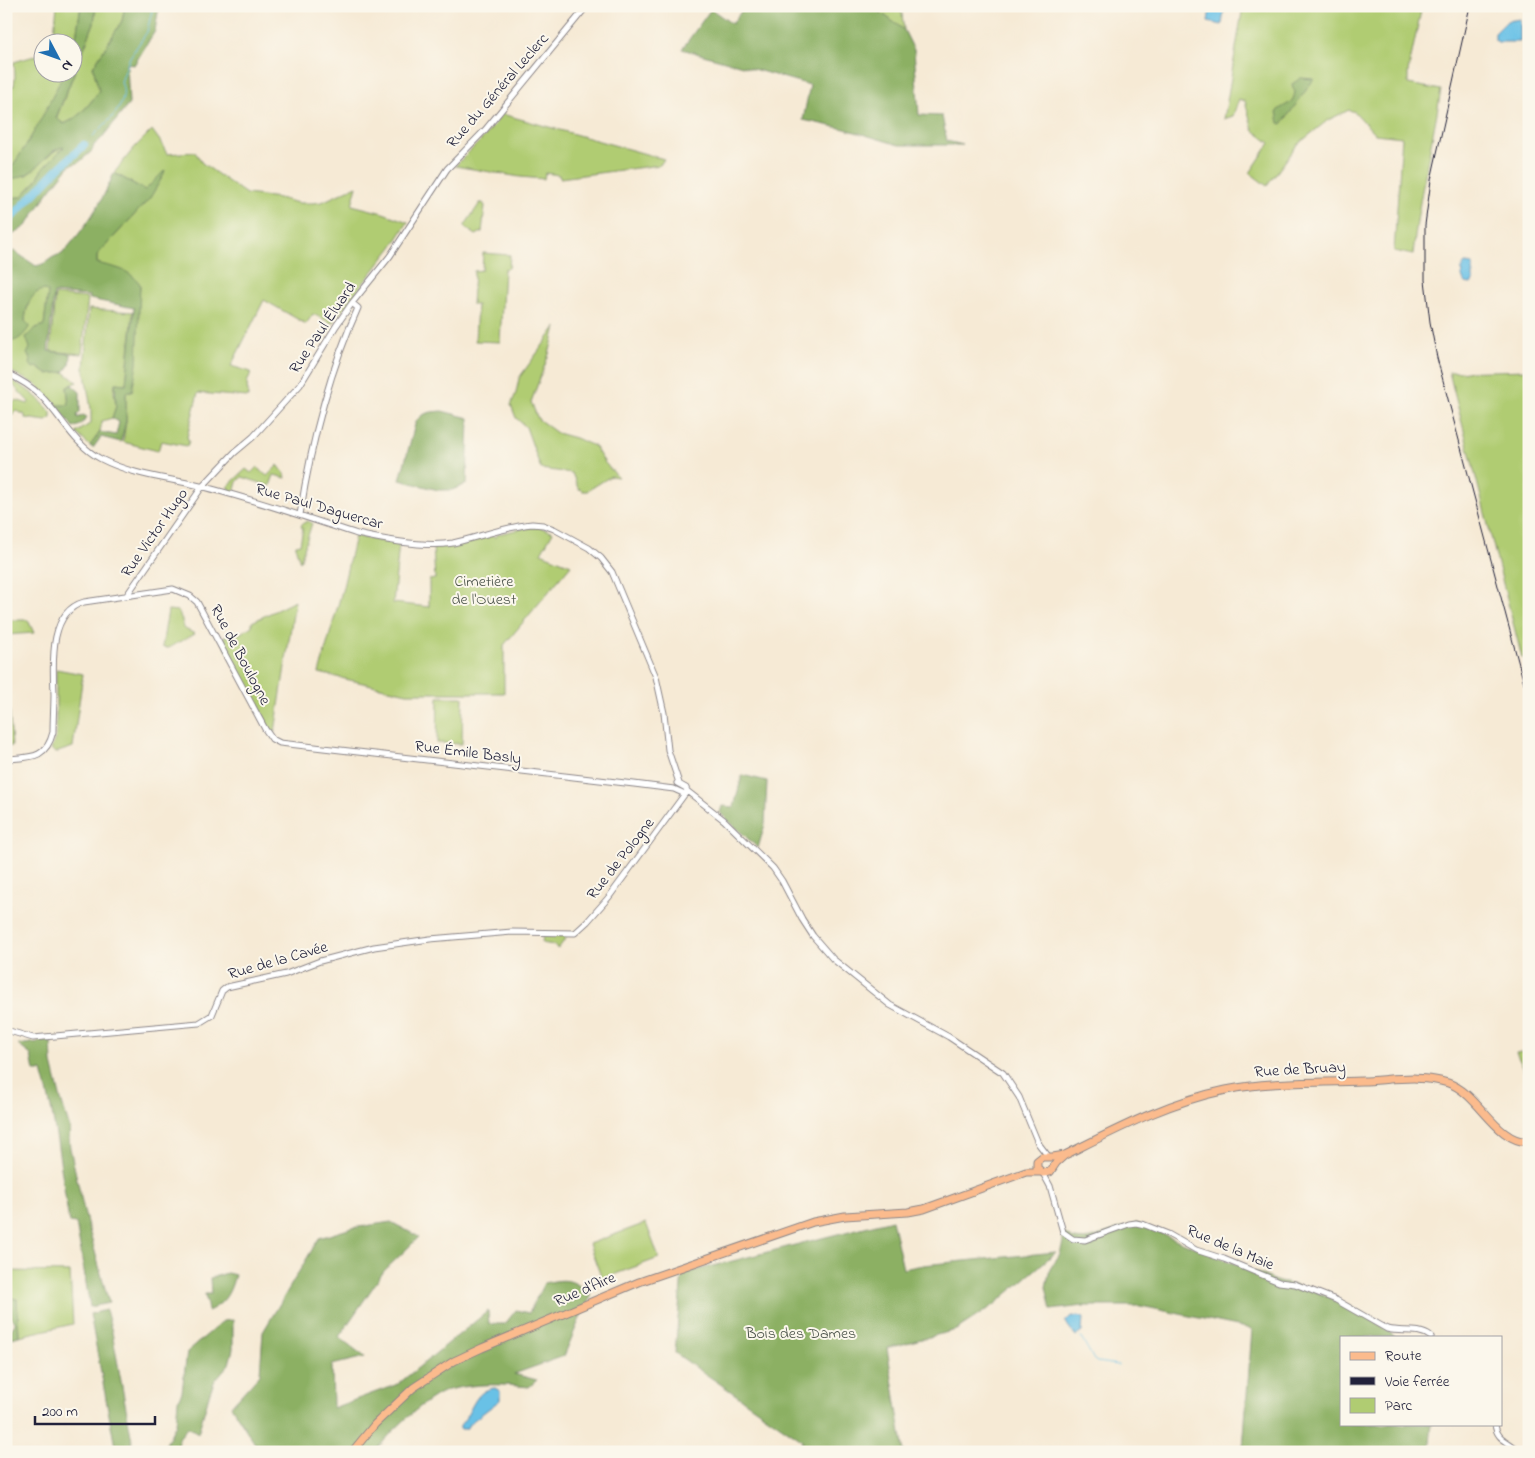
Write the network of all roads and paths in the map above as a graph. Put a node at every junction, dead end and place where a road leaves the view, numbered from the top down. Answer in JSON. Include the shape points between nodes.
{"nodes":[{"id":1,"x":587,"y":6,"type":"edge"},
{"id":2,"x":447,"y":169,"type":"joint"},
{"id":3,"x":352,"y":302,"type":"junction"},
{"id":4,"x":6,"y":374,"type":"edge"},
{"id":5,"x":202,"y":487,"type":"junction"},
{"id":6,"x":300,"y":515,"type":"junction"},
{"id":7,"x":127,"y":595,"type":"junction"},
{"id":8,"x":268,"y":733,"type":"joint"},
{"id":9,"x":6,"y":759,"type":"edge"},
{"id":10,"x":680,"y":790,"type":"junction"},
{"id":11,"x":575,"y":933,"type":"joint"},
{"id":12,"x":6,"y":1030,"type":"edge"},
{"id":13,"x":1529,"y":1142,"type":"edge"},
{"id":14,"x":1038,"y":1143,"type":"junction"},
{"id":15,"x":1065,"y":1155,"type":"junction"},
{"id":16,"x":1049,"y":1157,"type":"junction"},
{"id":17,"x":1038,"y":1162,"type":"junction"},
{"id":18,"x":1054,"y":1168,"type":"junction"},
{"id":19,"x":1026,"y":1172,"type":"junction"},
{"id":20,"x":1042,"y":1172,"type":"junction"},
{"id":21,"x":1050,"y":1186,"type":"junction"},
{"id":22,"x":1430,"y":1336,"type":"edge"},
{"id":23,"x":1495,"y":1426,"type":"edge"},
{"id":24,"x":352,"y":1452,"type":"edge"},
{"id":25,"x":1520,"y":1452,"type":"edge"}],
"edges":[{"from":1,"to":2,"type":"street","name":"Rue du Général Leclerc","via":[[486,130]]},
{"from":2,"to":3,"type":"street","name":"Rue Paul Éluard","via":[[390,256]]},
{"from":3,"to":5,"type":"street","name":"Rue Paul Éluard","via":[[300,385]]},
{"from":3,"to":6,"type":"street","via":[[358,308],[329,382]]},
{"from":4,"to":5,"type":"street","name":"Rue Paul Daguercar","via":[[38,394],[77,440],[98,457],[136,472]]},
{"from":5,"to":6,"type":"street","name":"Rue Paul Daguercar"},
{"from":5,"to":7,"type":"street","name":"Rue Victor Hugo"},
{"from":6,"to":10,"type":"street","name":"Rue Paul Daguercar","via":[[376,538],[438,544],[537,524],[554,529],[589,548],[601,558],[615,578],[654,672],[664,713],[668,750]]},
{"from":7,"to":8,"type":"street","name":"Rue de Boulogne","via":[[173,589],[194,598]]},
{"from":7,"to":9,"type":"street","name":"Rue Victor Hugo","via":[[84,602],[69,610],[57,633],[54,648],[51,739],[44,752],[37,756]]},
{"from":8,"to":10,"type":"street","name":"Rue Émile Basly","via":[[276,742],[284,744]]},
{"from":10,"to":11,"type":"street","name":"Rue de Pologne","via":[[608,897]]},
{"from":10,"to":14,"type":"street","via":[[724,820],[773,868],[813,936],[833,959],[890,1005],[950,1037],[1003,1073],[1019,1097]]},
{"from":11,"to":12,"type":"street","name":"Rue de la Cavée","via":[[512,932],[374,947],[227,988],[222,991],[212,1015],[199,1023],[33,1038]]},
{"from":13,"to":15,"type":"main road","name":"Rue de Bruay","via":[[1508,1136],[1456,1087],[1441,1081],[1414,1079],[1228,1089],[1158,1110]]},
{"from":14,"to":16,"type":"street"},
{"from":14,"to":17,"type":"street"},
{"from":15,"to":16,"type":"main road"},
{"from":15,"to":18,"type":"main road"},
{"from":16,"to":17,"type":"main road","via":[[1044,1156]]},
{"from":16,"to":18,"type":"main road"},
{"from":17,"to":19,"type":"main road"},
{"from":17,"to":20,"type":"main road"},
{"from":18,"to":20,"type":"main road","via":[[1050,1172]]},
{"from":18,"to":21,"type":"street"},
{"from":19,"to":20,"type":"main road"},
{"from":19,"to":24,"type":"main road","name":"Rue d'Aire","via":[[924,1209],[813,1222],[639,1282],[454,1361],[396,1403]]},
{"from":20,"to":21,"type":"street"},
{"from":21,"to":22,"type":"street","name":"Rue de la Maie","via":[[1063,1232],[1074,1239],[1085,1240],[1136,1223],[1278,1282],[1295,1284],[1336,1300],[1387,1329],[1411,1330]]},
{"from":23,"to":25,"type":"street","via":[[1500,1438]]}]}
